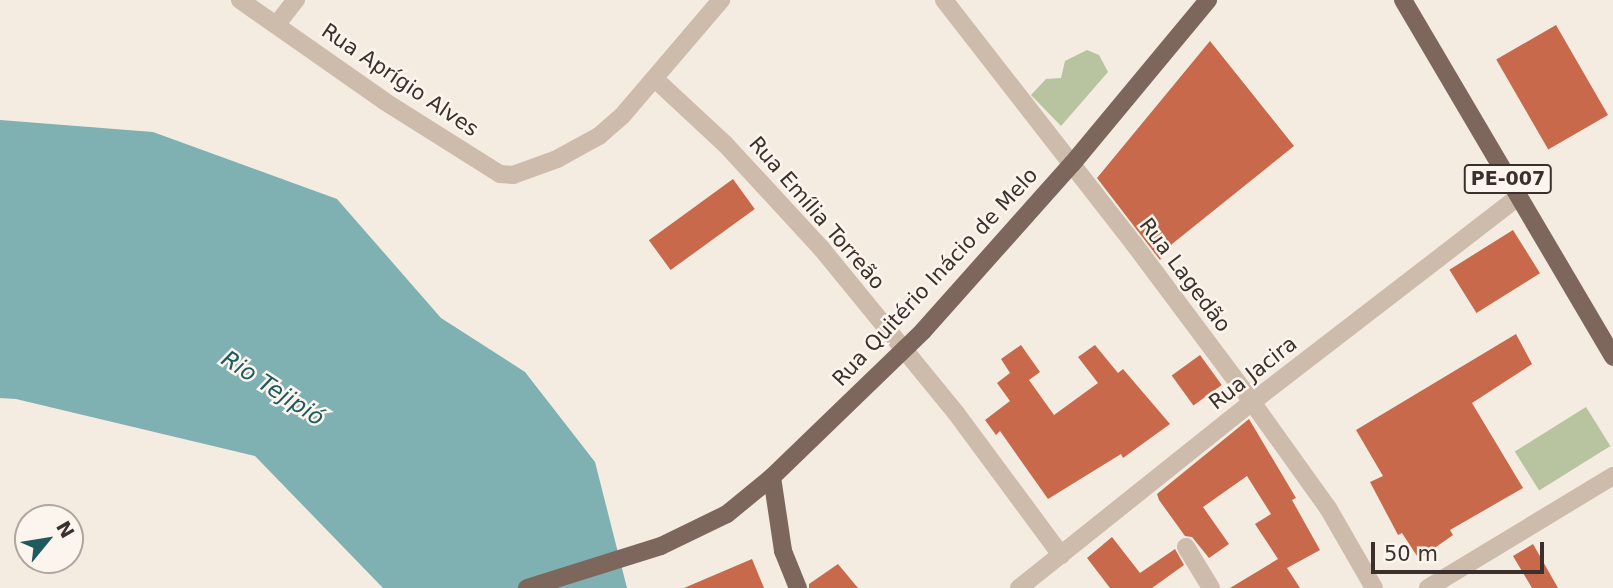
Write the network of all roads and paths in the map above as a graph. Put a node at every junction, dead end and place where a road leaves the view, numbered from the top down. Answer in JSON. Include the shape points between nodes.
{"nodes":[{"id":1,"x":240,"y":0,"type":"edge"},
{"id":2,"x":296,"y":0,"type":"edge"},
{"id":3,"x":721,"y":0,"type":"edge"},
{"id":4,"x":944,"y":0,"type":"edge"},
{"id":5,"x":1208,"y":0,"type":"edge"},
{"id":6,"x":1403,"y":0,"type":"edge"},
{"id":7,"x":277,"y":24,"type":"junction"},
{"id":8,"x":655,"y":79,"type":"junction"},
{"id":9,"x":1072,"y":164,"type":"junction"},
{"id":10,"x":1518,"y":197,"type":"junction"},
{"id":11,"x":905,"y":350,"type":"junction"},
{"id":12,"x":1613,"y":357,"type":"edge"},
{"id":13,"x":1252,"y":402,"type":"junction"},
{"id":14,"x":1613,"y":475,"type":"edge"},
{"id":15,"x":772,"y":477,"type":"junction"},
{"id":16,"x":1186,"y":547,"type":"dead end"},
{"id":17,"x":1061,"y":555,"type":"junction"},
{"id":18,"x":527,"y":588,"type":"edge"},
{"id":19,"x":798,"y":588,"type":"edge"},
{"id":20,"x":1019,"y":588,"type":"edge"},
{"id":21,"x":1211,"y":588,"type":"edge"},
{"id":22,"x":1374,"y":588,"type":"edge"},
{"id":23,"x":1428,"y":588,"type":"edge"}],
"edges":[{"from":1,"to":7,"type":"street","name":"Rua Aprígio Alves"},
{"from":2,"to":7,"type":"street"},
{"from":3,"to":8,"type":"street"},
{"from":4,"to":9,"type":"street","name":"Rua Lagedão"},
{"from":5,"to":9,"type":"main road","name":"Rua Quitério Inácio de Melo"},
{"from":6,"to":10,"type":"main road","number":"PE-007"},
{"from":7,"to":8,"type":"street","name":"Rua Aprígio Alves","via":[[384,101],[500,174],[532,170],[583,147],[622,116]]},
{"from":8,"to":11,"type":"street","name":"Rua Emília Torreão","via":[[734,153]]},
{"from":9,"to":11,"type":"main road","name":"Rua Quitério Inácio de Melo"},
{"from":9,"to":13,"type":"street","name":"Rua Lagedão"},
{"from":10,"to":12,"type":"main road","number":"PE-007"},
{"from":10,"to":13,"type":"street","name":"Rua Jacira"},
{"from":11,"to":15,"type":"main road","name":"Rua Quitério Inácio de Melo"},
{"from":11,"to":17,"type":"street","name":"Rua Emília Torreão"},
{"from":13,"to":17,"type":"street","name":"Rua Jacira"},
{"from":13,"to":22,"type":"street","name":"Rua Lagedão","via":[[1328,508]]},
{"from":14,"to":23,"type":"street"},
{"from":15,"to":18,"type":"main road","name":"Rua Quitério Inácio de Melo","via":[[727,514],[661,546]]},
{"from":15,"to":19,"type":"main road","via":[[783,551]]},
{"from":16,"to":21,"type":"street"},
{"from":17,"to":20,"type":"street","name":"Rua Jacira"}]}
